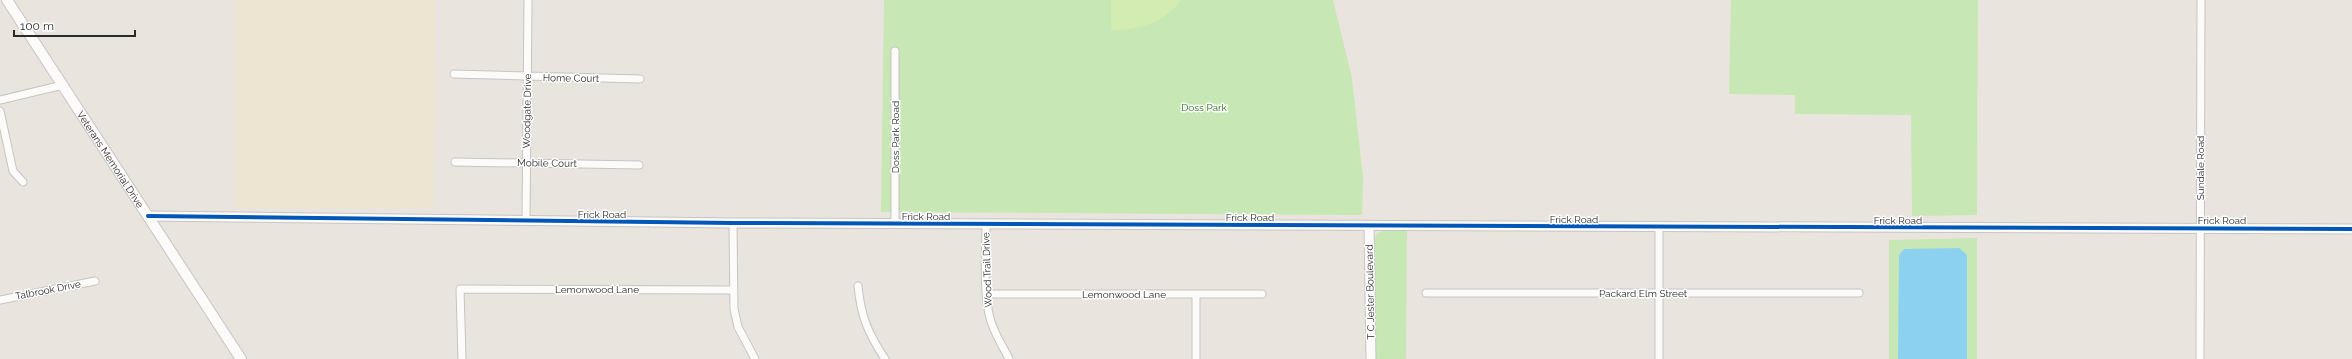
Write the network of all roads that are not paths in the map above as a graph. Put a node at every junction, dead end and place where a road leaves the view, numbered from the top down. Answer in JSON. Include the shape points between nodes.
{"nodes":[{"id":1,"x":7,"y":0,"type":"edge"},
{"id":2,"x":528,"y":0,"type":"edge"},
{"id":3,"x":2201,"y":0,"type":"edge"},
{"id":4,"x":895,"y":51,"type":"dead end"},
{"id":5,"x":454,"y":74,"type":"dead end"},
{"id":6,"x":527,"y":77,"type":"junction"},
{"id":7,"x":640,"y":79,"type":"dead end"},
{"id":8,"x":63,"y":85,"type":"junction"},
{"id":9,"x":0,"y":100,"type":"edge"},
{"id":10,"x":0,"y":111,"type":"edge"},
{"id":11,"x":455,"y":162,"type":"dead end"},
{"id":12,"x":526,"y":162,"type":"junction"},
{"id":13,"x":639,"y":165,"type":"dead end"},
{"id":14,"x":23,"y":182,"type":"dead end"},
{"id":15,"x":148,"y":216,"type":"junction"},
{"id":16,"x":526,"y":221,"type":"junction"},
{"id":17,"x":733,"y":223,"type":"junction"},
{"id":18,"x":895,"y":224,"type":"junction"},
{"id":19,"x":986,"y":224,"type":"junction"},
{"id":20,"x":1369,"y":226,"type":"junction"},
{"id":21,"x":1659,"y":227,"type":"junction"},
{"id":22,"x":2200,"y":228,"type":"junction"},
{"id":23,"x":2352,"y":229,"type":"edge"},
{"id":24,"x":95,"y":281,"type":"dead end"},
{"id":25,"x":858,"y":286,"type":"dead end"},
{"id":26,"x":733,"y":290,"type":"junction"},
{"id":27,"x":1426,"y":293,"type":"dead end"},
{"id":28,"x":1659,"y":293,"type":"junction"},
{"id":29,"x":1859,"y":293,"type":"dead end"},
{"id":30,"x":986,"y":294,"type":"junction"},
{"id":31,"x":1196,"y":294,"type":"junction"},
{"id":32,"x":1262,"y":294,"type":"dead end"},
{"id":33,"x":0,"y":300,"type":"edge"},
{"id":34,"x":241,"y":359,"type":"edge"},
{"id":35,"x":462,"y":359,"type":"edge"},
{"id":36,"x":756,"y":359,"type":"edge"},
{"id":37,"x":885,"y":359,"type":"edge"},
{"id":38,"x":1009,"y":359,"type":"edge"},
{"id":39,"x":1196,"y":359,"type":"edge"},
{"id":40,"x":1371,"y":359,"type":"edge"},
{"id":41,"x":1659,"y":359,"type":"edge"},
{"id":42,"x":2200,"y":359,"type":"edge"}],
"edges":[{"from":1,"to":8,"type":"main road","name":"Veterans Memorial Drive"},
{"from":2,"to":6,"type":"street","name":"Woodgate Drive"},
{"from":3,"to":22,"type":"street","name":"Sundale Road"},
{"from":4,"to":18,"type":"street","name":"Doss Park Road"},
{"from":5,"to":6,"type":"street","name":"Home Court"},
{"from":6,"to":7,"type":"street","name":"Home Court"},
{"from":6,"to":12,"type":"street","name":"Woodgate Drive"},
{"from":8,"to":9,"type":"street"},
{"from":8,"to":15,"type":"main road","name":"Veterans Memorial Drive"},
{"from":10,"to":14,"type":"street","via":[[13,171]]},
{"from":11,"to":12,"type":"street","name":"Mobile Court"},
{"from":12,"to":13,"type":"street","name":"Mobile Court"},
{"from":12,"to":16,"type":"street","name":"Woodgate Drive"},
{"from":15,"to":16,"type":"street","name":"Frick Road"},
{"from":15,"to":34,"type":"main road","name":"Veterans Memorial Drive"},
{"from":16,"to":17,"type":"street","name":"Frick Road"},
{"from":17,"to":18,"type":"street","name":"Frick Road"},
{"from":17,"to":26,"type":"street"},
{"from":18,"to":19,"type":"street","name":"Frick Road"},
{"from":19,"to":20,"type":"street","name":"Frick Road"},
{"from":19,"to":30,"type":"street","name":"Wood Trail Drive"},
{"from":20,"to":21,"type":"street","name":"Frick Road"},
{"from":20,"to":40,"type":"street","name":"T C Jester Boulevard"},
{"from":21,"to":22,"type":"street","name":"Frick Road"},
{"from":21,"to":28,"type":"street"},
{"from":22,"to":23,"type":"street","name":"Frick Road"},
{"from":22,"to":42,"type":"street","name":"Sundale Road"},
{"from":24,"to":33,"type":"street","name":"Talbrook Drive"},
{"from":25,"to":37,"type":"street","via":[[860,310]]},
{"from":26,"to":35,"type":"street","name":"Lemonwood Lane","via":[[460,289]]},
{"from":26,"to":36,"type":"street","via":[[738,327]]},
{"from":27,"to":28,"type":"street","name":"Packard Elm Street"},
{"from":28,"to":29,"type":"street","name":"Packard Elm Street"},
{"from":28,"to":41,"type":"street"},
{"from":30,"to":31,"type":"street","name":"Lemonwood Lane"},
{"from":30,"to":38,"type":"street","name":"Wood Trail Drive","via":[[995,334]]},
{"from":31,"to":32,"type":"street","name":"Lemonwood Lane"},
{"from":31,"to":39,"type":"street"}]}
